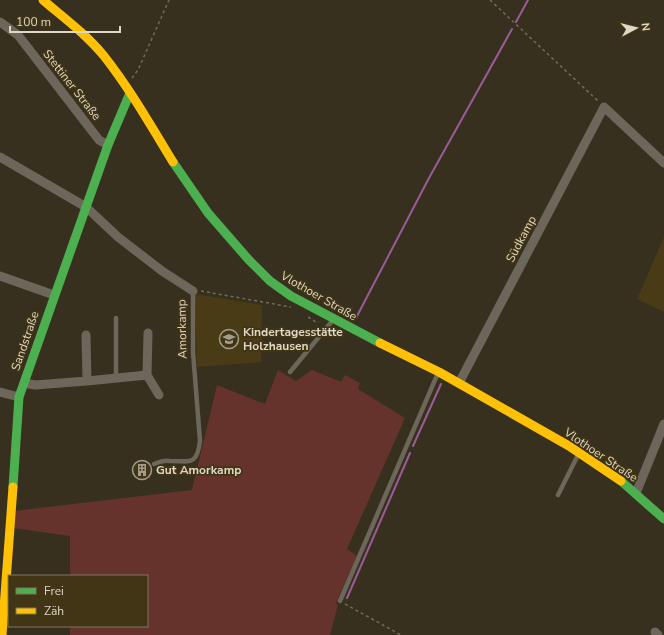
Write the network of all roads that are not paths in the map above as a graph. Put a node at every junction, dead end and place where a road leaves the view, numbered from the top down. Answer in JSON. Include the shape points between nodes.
{"nodes":[{"id":1,"x":43,"y":0,"type":"edge"},
{"id":2,"x":0,"y":22,"type":"edge"},
{"id":3,"x":128,"y":89,"type":"junction"},
{"id":4,"x":108,"y":145,"type":"junction"},
{"id":5,"x":0,"y":157,"type":"edge"},
{"id":6,"x":664,"y":163,"type":"edge"},
{"id":7,"x":86,"y":207,"type":"junction"},
{"id":8,"x":0,"y":276,"type":"edge"},
{"id":9,"x":193,"y":291,"type":"joint"},
{"id":10,"x":54,"y":296,"type":"junction"},
{"id":11,"x":332,"y":317,"type":"junction"},
{"id":12,"x":116,"y":318,"type":"dead end"},
{"id":13,"x":148,"y":333,"type":"dead end"},
{"id":14,"x":86,"y":335,"type":"dead end"},
{"id":15,"x":290,"y":372,"type":"dead end"},
{"id":16,"x":439,"y":372,"type":"junction"},
{"id":17,"x":147,"y":375,"type":"junction"},
{"id":18,"x":116,"y":378,"type":"junction"},
{"id":19,"x":86,"y":381,"type":"junction"},
{"id":20,"x":24,"y":383,"type":"junction"},
{"id":21,"x":459,"y":383,"type":"junction"},
{"id":22,"x":0,"y":392,"type":"edge"},
{"id":23,"x":159,"y":395,"type":"dead end"},
{"id":24,"x":19,"y":397,"type":"junction"},
{"id":25,"x":664,"y":424,"type":"edge"},
{"id":26,"x":579,"y":453,"type":"junction"},
{"id":27,"x":154,"y":464,"type":"dead end"},
{"id":28,"x":636,"y":492,"type":"junction"},
{"id":29,"x":558,"y":495,"type":"dead end"},
{"id":30,"x":664,"y":519,"type":"edge"},
{"id":31,"x":340,"y":601,"type":"road end"},
{"id":32,"x":2,"y":635,"type":"edge"}],
"edges":[{"from":1,"to":3,"type":"street","name":"Vlothoer Straße","via":[[84,34]]},
{"from":2,"to":4,"type":"street","name":"Stettiner Straße","via":[[18,35],[99,140]]},
{"from":3,"to":4,"type":"street","name":"Sandstraße"},
{"from":3,"to":11,"type":"street","name":"Vlothoer Straße","via":[[184,179],[225,234],[270,281],[291,296]]},
{"from":4,"to":7,"type":"street","name":"Sandstraße"},
{"from":5,"to":7,"type":"street","name":"Amorkamp"},
{"from":6,"to":21,"type":"street","name":"Südkamp","via":[[604,107]]},
{"from":7,"to":9,"type":"street","name":"Amorkamp","via":[[118,237]]},
{"from":7,"to":10,"type":"street","name":"Sandstraße"},
{"from":8,"to":10,"type":"street"},
{"from":9,"to":27,"type":"lane","name":"Amorkamp","via":[[200,441],[198,453],[188,462],[169,460]]},
{"from":10,"to":20,"type":"street","name":"Sandstraße"},
{"from":11,"to":15,"type":"lane"},
{"from":11,"to":16,"type":"street","name":"Vlothoer Straße"},
{"from":12,"to":18,"type":"lane"},
{"from":13,"to":17,"type":"street"},
{"from":14,"to":19,"type":"street"},
{"from":16,"to":21,"type":"street","name":"Vlothoer Straße"},
{"from":16,"to":31,"type":"lane"},
{"from":17,"to":18,"type":"street"},
{"from":17,"to":23,"type":"street"},
{"from":18,"to":19,"type":"street"},
{"from":19,"to":20,"type":"street","via":[[35,385]]},
{"from":20,"to":24,"type":"street","name":"Sandstraße"},
{"from":21,"to":26,"type":"street","name":"Vlothoer Straße"},
{"from":22,"to":24,"type":"street"},
{"from":24,"to":32,"type":"street","name":"Sandstraße"},
{"from":25,"to":28,"type":"street"},
{"from":26,"to":28,"type":"street","name":"Vlothoer Straße"},
{"from":26,"to":29,"type":"lane"},
{"from":28,"to":30,"type":"street","name":"Vlothoer Straße"}]}
